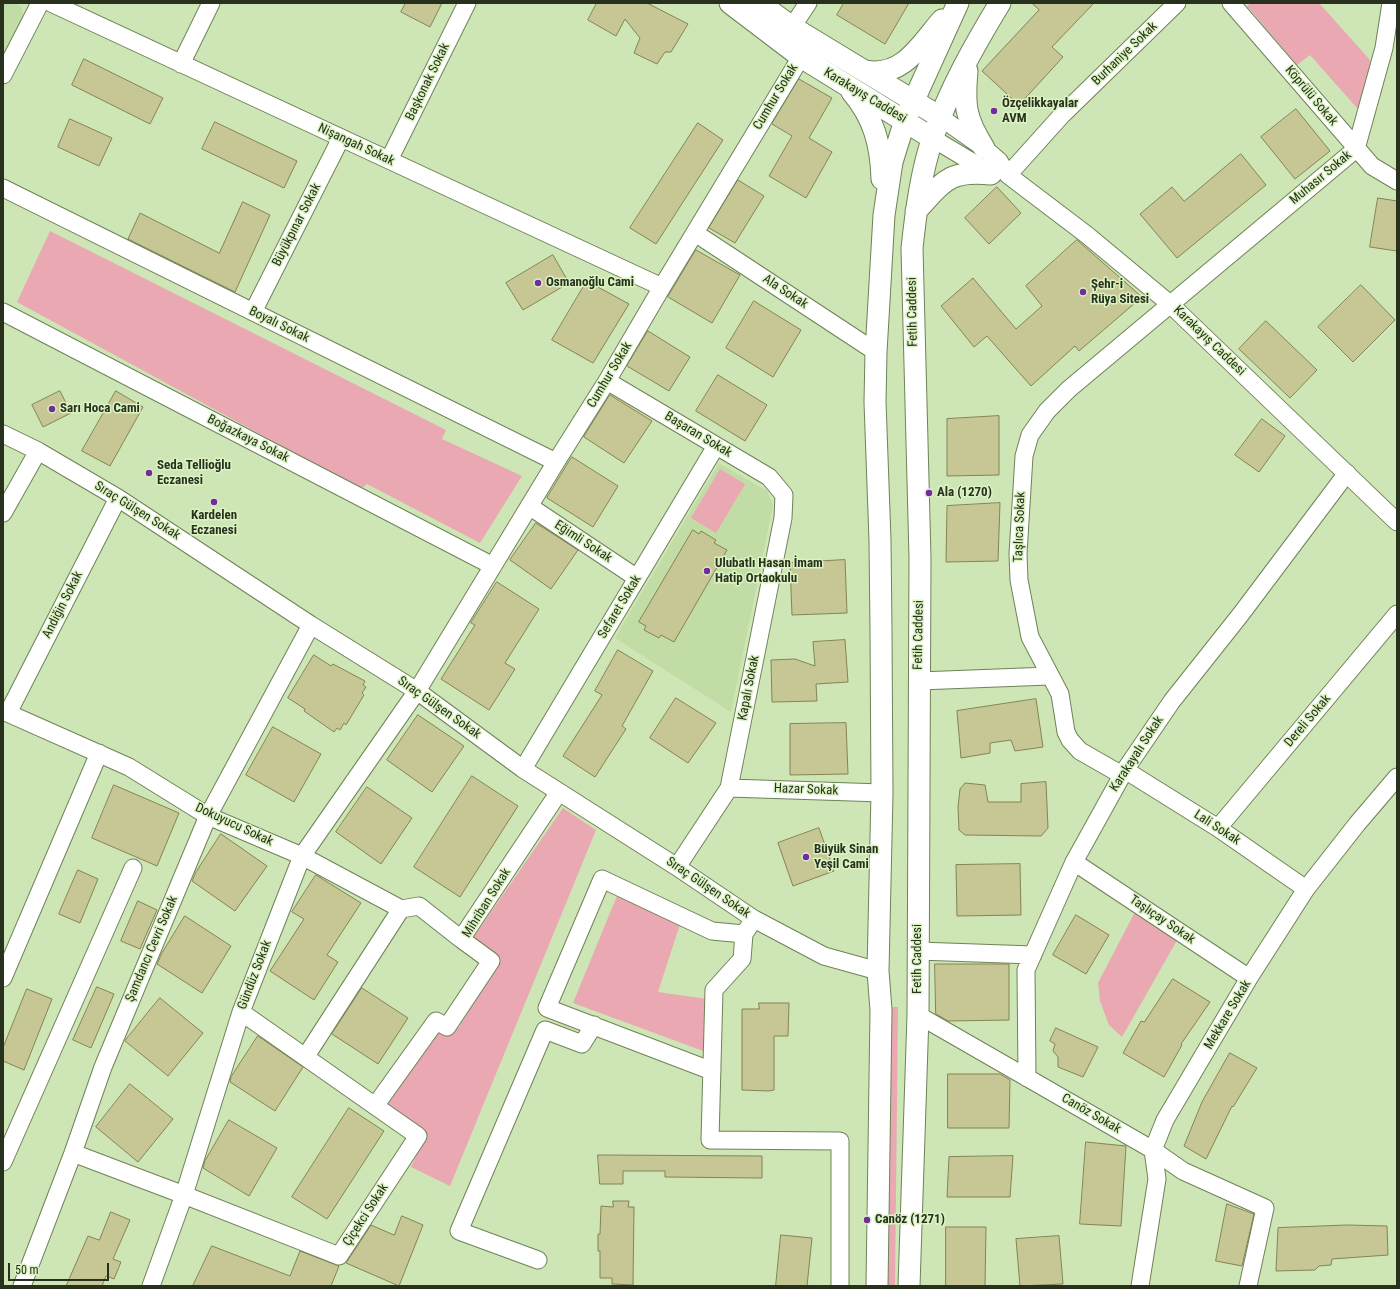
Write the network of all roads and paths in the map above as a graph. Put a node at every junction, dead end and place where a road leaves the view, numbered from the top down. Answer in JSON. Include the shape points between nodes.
{"nodes":[{"id":1,"x":40,"y":3,"type":"edge"},
{"id":2,"x":51,"y":3,"type":"edge"},
{"id":3,"x":211,"y":3,"type":"edge"},
{"id":4,"x":467,"y":3,"type":"edge"},
{"id":5,"x":730,"y":3,"type":"edge"},
{"id":6,"x":759,"y":3,"type":"edge"},
{"id":7,"x":808,"y":3,"type":"edge"},
{"id":8,"x":1000,"y":3,"type":"edge"},
{"id":9,"x":1177,"y":3,"type":"edge"},
{"id":10,"x":1232,"y":3,"type":"edge"},
{"id":11,"x":1391,"y":3,"type":"edge"},
{"id":12,"x":956,"y":6,"type":"edge"},
{"id":13,"x":792,"y":26,"type":"junction"},
{"id":14,"x":968,"y":57,"type":"junction"},
{"id":15,"x":800,"y":58,"type":"junction"},
{"id":16,"x":180,"y":64,"type":"junction"},
{"id":17,"x":866,"y":71,"type":"junction"},
{"id":18,"x":3,"y":75,"type":"edge"},
{"id":19,"x":845,"y":84,"type":"junction"},
{"id":20,"x":913,"y":100,"type":"junction"},
{"id":21,"x":940,"y":118,"type":"junction"},
{"id":22,"x":905,"y":120,"type":"junction"},
{"id":23,"x":341,"y":138,"type":"junction"},
{"id":24,"x":932,"y":138,"type":"junction"},
{"id":25,"x":984,"y":148,"type":"junction"},
{"id":26,"x":1356,"y":149,"type":"junction"},
{"id":27,"x":389,"y":160,"type":"junction"},
{"id":28,"x":999,"y":175,"type":"junction"},
{"id":29,"x":1397,"y":181,"type":"edge"},
{"id":30,"x":3,"y":188,"type":"edge"},
{"id":31,"x":916,"y":211,"type":"junction"},
{"id":32,"x":884,"y":215,"type":"junction"},
{"id":33,"x":694,"y":233,"type":"junction"},
{"id":34,"x":662,"y":287,"type":"junction"},
{"id":35,"x":1170,"y":304,"type":"junction"},
{"id":36,"x":3,"y":312,"type":"edge"},
{"id":37,"x":253,"y":312,"type":"junction"},
{"id":38,"x":876,"y":352,"type":"junction"},
{"id":39,"x":608,"y":381,"type":"junction"},
{"id":40,"x":3,"y":434,"type":"edge"},
{"id":41,"x":716,"y":446,"type":"junction"},
{"id":42,"x":38,"y":451,"type":"junction"},
{"id":43,"x":556,"y":462,"type":"junction"},
{"id":44,"x":1347,"y":473,"type":"junction"},
{"id":45,"x":784,"y":494,"type":"joint"},
{"id":46,"x":118,"y":498,"type":"junction"},
{"id":47,"x":529,"y":506,"type":"junction"},
{"id":48,"x":3,"y":512,"type":"edge"},
{"id":49,"x":1397,"y":522,"type":"edge"},
{"id":50,"x":493,"y":566,"type":"junction"},
{"id":51,"x":638,"y":578,"type":"junction"},
{"id":52,"x":1397,"y":614,"type":"edge"},
{"id":53,"x":311,"y":625,"type":"junction"},
{"id":54,"x":1049,"y":676,"type":"junction"},
{"id":55,"x":919,"y":681,"type":"junction"},
{"id":56,"x":417,"y":691,"type":"junction"},
{"id":57,"x":6,"y":712,"type":"edge"},
{"id":58,"x":99,"y":754,"type":"junction"},
{"id":59,"x":524,"y":769,"type":"junction"},
{"id":60,"x":1124,"y":773,"type":"junction"},
{"id":61,"x":1397,"y":777,"type":"edge"},
{"id":62,"x":729,"y":788,"type":"junction"},
{"id":63,"x":559,"y":792,"type":"junction"},
{"id":64,"x":882,"y":793,"type":"junction"},
{"id":65,"x":208,"y":816,"type":"junction"},
{"id":66,"x":1218,"y":828,"type":"junction"},
{"id":67,"x":302,"y":856,"type":"junction"},
{"id":68,"x":1074,"y":862,"type":"junction"},
{"id":69,"x":678,"y":867,"type":"junction"},
{"id":70,"x":133,"y":868,"type":"dead end"},
{"id":71,"x":1306,"y":889,"type":"junction"},
{"id":72,"x":401,"y":909,"type":"junction"},
{"id":73,"x":754,"y":919,"type":"junction"},
{"id":74,"x":744,"y":934,"type":"junction"},
{"id":75,"x":461,"y":939,"type":"junction"},
{"id":76,"x":918,"y":951,"type":"junction"},
{"id":77,"x":1033,"y":955,"type":"junction"},
{"id":78,"x":878,"y":971,"type":"junction"},
{"id":79,"x":3,"y":978,"type":"edge"},
{"id":80,"x":1249,"y":978,"type":"junction"},
{"id":81,"x":241,"y":1012,"type":"junction"},
{"id":82,"x":918,"y":1015,"type":"junction"},
{"id":83,"x":594,"y":1025,"type":"junction"},
{"id":84,"x":306,"y":1056,"type":"junction"},
{"id":85,"x":712,"y":1071,"type":"junction"},
{"id":86,"x":1027,"y":1078,"type":"junction"},
{"id":87,"x":375,"y":1106,"type":"junction"},
{"id":88,"x":1153,"y":1150,"type":"junction"},
{"id":89,"x":73,"y":1153,"type":"junction"},
{"id":90,"x":3,"y":1162,"type":"edge"},
{"id":91,"x":184,"y":1194,"type":"junction"},
{"id":92,"x":538,"y":1260,"type":"dead end"},
{"id":93,"x":22,"y":1286,"type":"edge"},
{"id":94,"x":150,"y":1286,"type":"edge"},
{"id":95,"x":840,"y":1286,"type":"edge"},
{"id":96,"x":877,"y":1286,"type":"edge"},
{"id":97,"x":909,"y":1286,"type":"edge"},
{"id":98,"x":1140,"y":1286,"type":"edge"},
{"id":99,"x":1248,"y":1286,"type":"edge"}],
"edges":[{"from":1,"to":18,"type":"street"},
{"from":2,"to":16,"type":"street","name":"Nişangah Sokak"},
{"from":3,"to":16,"type":"street"},
{"from":4,"to":27,"type":"street","name":"Başkonak Sokak"},
{"from":5,"to":15,"type":"main road","name":"Karakayış Caddesi"},
{"from":6,"to":13,"type":"main road","name":"Karakayış Caddesi"},
{"from":7,"to":13,"type":"street"},
{"from":8,"to":14,"type":"main road","name":"Fetih Caddesi"},
{"from":9,"to":28,"type":"street","name":"Burhaniye Sokak"},
{"from":10,"to":26,"type":"street","name":"Köprülü Sokak"},
{"from":11,"to":26,"type":"street","name":"Muhasır Sokak","via":[[1384,48]]},
{"from":12,"to":17,"type":"main road","via":[[898,67],[884,73]]},
{"from":12,"to":20,"type":"main road"},
{"from":13,"to":17,"type":"main road","name":"Karakayış Caddesi"},
{"from":14,"to":21,"type":"main road","name":"Fetih Caddesi"},
{"from":14,"to":25,"type":"main road","via":[[965,95],[967,116]]},
{"from":15,"to":19,"type":"main road","name":"Karakayış Caddesi"},
{"from":15,"to":33,"type":"street","name":"Cumhur Sokak"},
{"from":16,"to":23,"type":"street","name":"Nişangah Sokak"},
{"from":17,"to":20,"type":"main road","name":"Karakayış Caddesi"},
{"from":19,"to":22,"type":"main road","name":"Karakayış Caddesi"},
{"from":19,"to":32,"type":"main road","via":[[862,104],[872,121],[877,137]]},
{"from":20,"to":21,"type":"main road","name":"Karakayış Caddesi"},
{"from":20,"to":22,"type":"main road"},
{"from":21,"to":24,"type":"main road","name":"Fetih Caddesi"},
{"from":21,"to":25,"type":"street","name":"Karakayış Caddesi"},
{"from":22,"to":24,"type":"main road","name":"Karakayış Caddesi"},
{"from":22,"to":32,"type":"main road","via":[[892,162]]},
{"from":23,"to":27,"type":"street","name":"Nişangah Sokak"},
{"from":23,"to":37,"type":"street","name":"Büyükpınar Sokak"},
{"from":24,"to":28,"type":"street","name":"Karakayış Caddesi"},
{"from":24,"to":31,"type":"main road","name":"Fetih Caddesi"},
{"from":25,"to":28,"type":"street","name":"Karakayış Caddesi","via":[[999,161]]},
{"from":26,"to":29,"type":"street","name":"Köprülü Sokak","via":[[1372,166]]},
{"from":26,"to":35,"type":"street","name":"Muhasır Sokak"},
{"from":27,"to":34,"type":"street","name":"Nişangah Sokak"},
{"from":28,"to":31,"type":"main road","via":[[966,172],[954,176],[938,187]]},
{"from":28,"to":35,"type":"street","name":"Karakayış Caddesi","via":[[1087,235]]},
{"from":30,"to":37,"type":"street","name":"Boyalı Sokak"},
{"from":31,"to":55,"type":"main road","name":"Fetih Caddesi","via":[[912,248],[920,558]]},
{"from":32,"to":38,"type":"main road"},
{"from":33,"to":34,"type":"street","name":"Cumhur Sokak"},
{"from":33,"to":38,"type":"street","name":"Ala Sokak"},
{"from":34,"to":39,"type":"street","name":"Cumhur Sokak"},
{"from":35,"to":44,"type":"street","name":"Karakayış Caddesi"},
{"from":35,"to":54,"type":"street","name":"Taşlıca Sokak","via":[[1069,389],[1047,411],[1030,434],[1024,456],[1018,554],[1019,580],[1030,637]]},
{"from":36,"to":50,"type":"street","name":"Boğazkaya Sokak"},
{"from":37,"to":43,"type":"street","name":"Boyalı Sokak"},
{"from":38,"to":64,"type":"main road","via":[[875,436],[880,540]]},
{"from":39,"to":41,"type":"street","name":"Başaran Sokak"},
{"from":39,"to":43,"type":"street","name":"Cumhur Sokak"},
{"from":40,"to":42,"type":"street","name":"Sıraç Gülşen Sokak"},
{"from":41,"to":45,"type":"street","name":"Başaran Sokak","via":[[769,477]]},
{"from":41,"to":51,"type":"street","name":"Sefaret Sokak"},
{"from":42,"to":46,"type":"street","name":"Sıraç Gülşen Sokak"},
{"from":42,"to":48,"type":"street"},
{"from":43,"to":47,"type":"street","name":"Cumhur Sokak"},
{"from":44,"to":49,"type":"street","name":"Karakayış Caddesi"},
{"from":44,"to":60,"type":"street","name":"Karakayalı Sokak","via":[[1172,701]]},
{"from":45,"to":62,"type":"street","name":"Kapalı Sokak","via":[[782,518]]},
{"from":46,"to":53,"type":"street","name":"Sıraç Gülşen Sokak"},
{"from":46,"to":57,"type":"street","name":"Andiğin Sokak"},
{"from":47,"to":50,"type":"street","name":"Cumhur Sokak"},
{"from":47,"to":51,"type":"street","name":"Eğimli Sokak"},
{"from":50,"to":56,"type":"street","name":"Cumhur Sokak"},
{"from":51,"to":59,"type":"street","name":"Sefaret Sokak"},
{"from":52,"to":66,"type":"street","name":"Dereli Sokak"},
{"from":53,"to":56,"type":"street","name":"Sıraç Gülşen Sokak"},
{"from":53,"to":65,"type":"street","name":"Şamdancı Cevri Sokak"},
{"from":54,"to":55,"type":"street"},
{"from":54,"to":60,"type":"street","name":"Taşlıca Sokak","via":[[1060,694],[1066,732],[1074,746]]},
{"from":55,"to":76,"type":"main road","name":"Fetih Caddesi"},
{"from":56,"to":59,"type":"street","name":"Sıraç Gülşen Sokak"},
{"from":56,"to":67,"type":"street","name":"Gündüz Sokak"},
{"from":57,"to":58,"type":"street","name":"Dokuyucu Sokak"},
{"from":58,"to":65,"type":"street","name":"Dokuyucu Sokak","via":[[130,767]]},
{"from":58,"to":79,"type":"street"},
{"from":59,"to":63,"type":"street","name":"Sıraç Gülşen Sokak"},
{"from":60,"to":66,"type":"street","name":"Lali Sokak"},
{"from":60,"to":68,"type":"street","name":"Karakayalı Sokak"},
{"from":61,"to":71,"type":"street","name":"Mekkare Sokak"},
{"from":62,"to":64,"type":"street","name":"Hazar Sokak"},
{"from":62,"to":69,"type":"street","name":"Kapalı Sokak"},
{"from":63,"to":69,"type":"street","name":"Sıraç Gülşen Sokak"},
{"from":63,"to":75,"type":"street","name":"Mihriban Sokak"},
{"from":64,"to":78,"type":"main road"},
{"from":65,"to":67,"type":"street","name":"Dokuyucu Sokak"},
{"from":65,"to":89,"type":"street","name":"Şamdancı Cevri Sokak","via":[[103,1067]]},
{"from":66,"to":71,"type":"street","name":"Lali Sokak"},
{"from":67,"to":72,"type":"street","name":"Dokuyucu Sokak"},
{"from":67,"to":81,"type":"street","name":"Gündüz Sokak"},
{"from":68,"to":77,"type":"street","name":"Karakayalı Sokak"},
{"from":68,"to":80,"type":"street","name":"Taşlıçay Sokak"},
{"from":69,"to":73,"type":"street","name":"Sıraç Gülşen Sokak"},
{"from":70,"to":90,"type":"street"},
{"from":71,"to":80,"type":"street","name":"Mekkare Sokak"},
{"from":72,"to":75,"type":"street","via":[[419,906]]},
{"from":72,"to":84,"type":"street"},
{"from":73,"to":74,"type":"street"},
{"from":73,"to":78,"type":"street","name":"Sıraç Gülşen Sokak","via":[[824,956]]},
{"from":74,"to":83,"type":"street","via":[[712,931],[602,879],[547,1008]]},
{"from":74,"to":85,"type":"street","via":[[742,959],[714,990]]},
{"from":75,"to":87,"type":"street","name":"Mihriban Sokak","via":[[491,961],[447,1027],[436,1021]]},
{"from":76,"to":77,"type":"street"},
{"from":76,"to":82,"type":"main road","name":"Fetih Caddesi"},
{"from":77,"to":86,"type":"street","name":"Karakayalı Sokak","via":[[1026,970]]},
{"from":78,"to":96,"type":"main road","via":[[881,1010]]},
{"from":80,"to":88,"type":"street","name":"Mekkare Sokak","via":[[1165,1120]]},
{"from":81,"to":84,"type":"street","name":"Çiçekci Sokak"},
{"from":81,"to":91,"type":"street","name":"Gündüz Sokak"},
{"from":82,"to":86,"type":"street","name":"Canöz Sokak"},
{"from":82,"to":97,"type":"main road","name":"Fetih Caddesi"},
{"from":83,"to":85,"type":"street"},
{"from":83,"to":92,"type":"street","via":[[582,1044],[545,1030],[459,1231]]},
{"from":84,"to":87,"type":"street","name":"Çiçekci Sokak"},
{"from":85,"to":95,"type":"street","via":[[710,1140],[840,1141]]},
{"from":86,"to":88,"type":"street","name":"Canöz Sokak"},
{"from":87,"to":91,"type":"street","name":"Çiçekci Sokak","via":[[418,1136],[339,1256]]},
{"from":88,"to":98,"type":"street","name":"Mekkare Sokak","via":[[1157,1179]]},
{"from":88,"to":99,"type":"street","name":"Canöz Sokak","via":[[1183,1171],[1265,1208]]},
{"from":89,"to":91,"type":"street","name":"Çiçekci Sokak"},
{"from":89,"to":93,"type":"street","name":"Şamdancı Cevri Sokak"},
{"from":91,"to":94,"type":"street","name":"Gündüz Sokak"}]}
